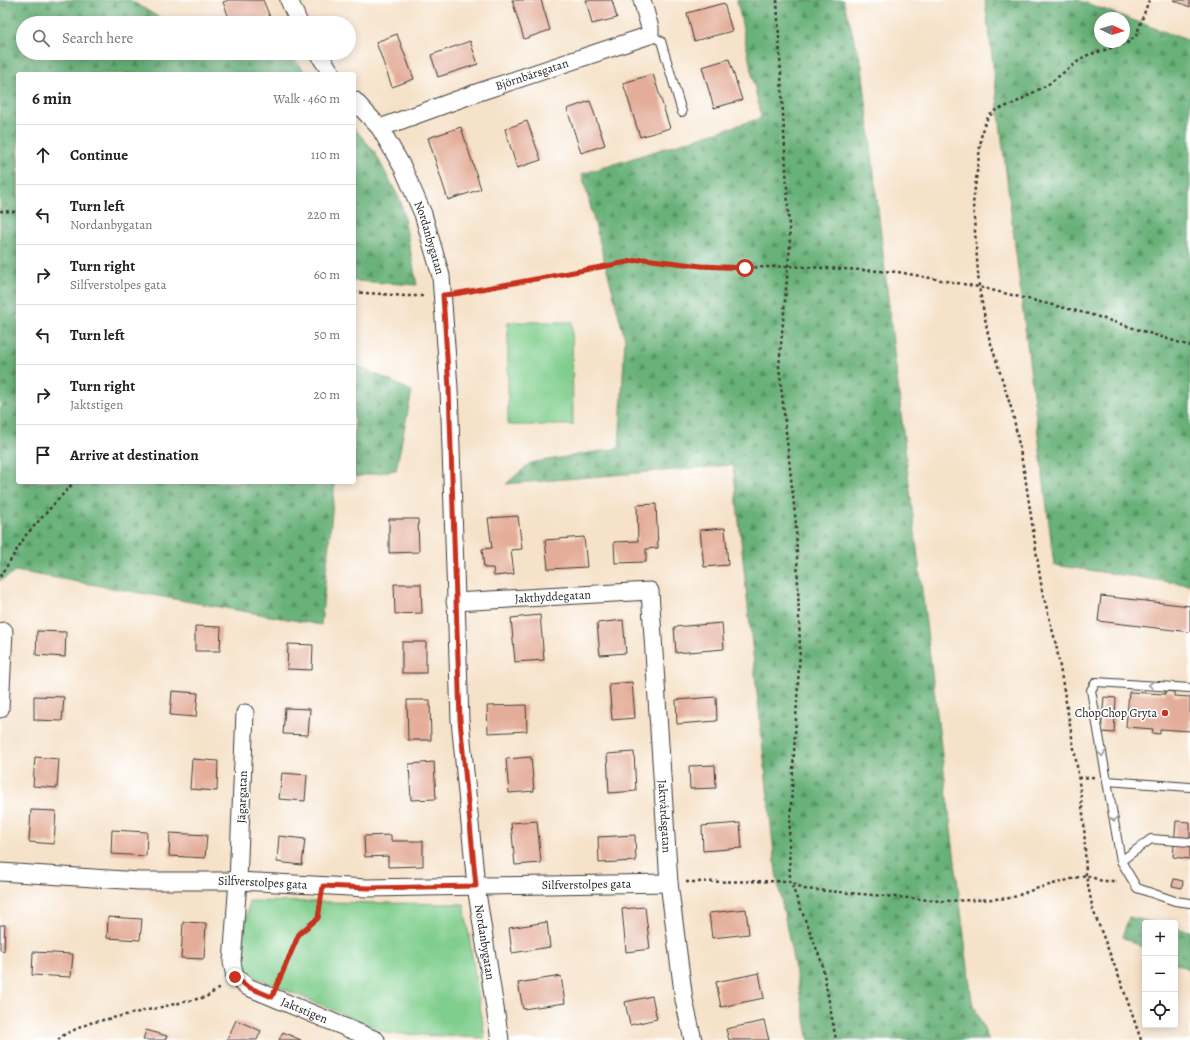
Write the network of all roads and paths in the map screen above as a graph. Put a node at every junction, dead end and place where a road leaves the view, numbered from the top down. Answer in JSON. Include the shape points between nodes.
{"nodes":[{"id":1,"x":289,"y":0,"type":"edge"},
{"id":2,"x":642,"y":0,"type":"edge"},
{"id":3,"x":777,"y":0,"type":"edge"},
{"id":4,"x":1149,"y":0,"type":"edge"},
{"id":5,"x":296,"y":16,"type":"edge"},
{"id":6,"x":650,"y":35,"type":"junction"},
{"id":7,"x":323,"y":60,"type":"edge"},
{"id":8,"x":331,"y":72,"type":"edge"},
{"id":9,"x":356,"y":102,"type":"edge"},
{"id":10,"x":682,"y":112,"type":"dead end"},
{"id":11,"x":380,"y":128,"type":"junction"},
{"id":12,"x":0,"y":211,"type":"edge"},
{"id":13,"x":16,"y":212,"type":"edge"},
{"id":14,"x":789,"y":266,"type":"junction"},
{"id":15,"x":979,"y":287,"type":"junction"},
{"id":16,"x":356,"y":292,"type":"edge"},
{"id":17,"x":443,"y":295,"type":"junction"},
{"id":18,"x":1190,"y":346,"type":"edge"},
{"id":19,"x":72,"y":484,"type":"edge"},
{"id":20,"x":0,"y":577,"type":"edge"},
{"id":21,"x":650,"y":591,"type":"joint"},
{"id":22,"x":455,"y":602,"type":"junction"},
{"id":23,"x":4,"y":631,"type":"dead end"},
{"id":24,"x":1190,"y":688,"type":"edge"},
{"id":25,"x":0,"y":708,"type":"edge"},
{"id":26,"x":245,"y":714,"type":"dead end"},
{"id":27,"x":1107,"y":781,"type":"junction"},
{"id":28,"x":1190,"y":787,"type":"edge"},
{"id":29,"x":1190,"y":842,"type":"edge"},
{"id":30,"x":1121,"y":862,"type":"junction"},
{"id":31,"x":0,"y":872,"type":"edge"},
{"id":32,"x":1086,"y":875,"type":"junction"},
{"id":33,"x":1131,"y":878,"type":"junction"},
{"id":34,"x":238,"y":881,"type":"junction"},
{"id":35,"x":790,"y":881,"type":"junction"},
{"id":36,"x":669,"y":882,"type":"junction"},
{"id":37,"x":323,"y":886,"type":"junction"},
{"id":38,"x":476,"y":886,"type":"junction"},
{"id":39,"x":1190,"y":903,"type":"edge"},
{"id":40,"x":235,"y":977,"type":"junction"},
{"id":41,"x":272,"y":997,"type":"junction"},
{"id":42,"x":58,"y":1040,"type":"edge"},
{"id":43,"x":376,"y":1040,"type":"edge"},
{"id":44,"x":500,"y":1040,"type":"edge"},
{"id":45,"x":693,"y":1040,"type":"edge"},
{"id":46,"x":836,"y":1040,"type":"edge"},
{"id":47,"x":1141,"y":1040,"type":"edge"}],
"edges":[{"from":1,"to":5,"type":"street"},
{"from":2,"to":6,"type":"street"},
{"from":3,"to":14,"type":"path"},
{"from":4,"to":15,"type":"path","via":[[1136,36],[1127,42],[1084,56],[1050,84],[996,110],[988,117],[982,131],[973,204]]},
{"from":6,"to":10,"type":"lane","via":[[661,41]]},
{"from":6,"to":11,"type":"street","name":"Björnbärsgatan"},
{"from":7,"to":8,"type":"street"},
{"from":9,"to":11,"type":"street","name":"Nordanbygatan"},
{"from":11,"to":17,"type":"street","name":"Nordanbygatan","via":[[403,168],[422,214],[442,276]]},
{"from":12,"to":13,"type":"path"},
{"from":14,"to":15,"type":"path","via":[[898,272]]},
{"from":14,"to":17,"type":"path","via":[[701,266],[644,259]]},
{"from":14,"to":35,"type":"path","via":[[778,366],[796,524],[800,648]]},
{"from":15,"to":18,"type":"path","via":[[1089,314]]},
{"from":15,"to":32,"type":"path","via":[[988,334],[1013,414],[1042,590],[1056,644],[1077,766],[1084,822]]},
{"from":16,"to":17,"type":"path","via":[[406,296]]},
{"from":17,"to":22,"type":"street","name":"Nordanbygatan","via":[[449,388]]},
{"from":19,"to":20,"type":"path","via":[[26,535]]},
{"from":21,"to":22,"type":"street","name":"Jakthyddegatan"},
{"from":21,"to":36,"type":"street","name":"Jaktvårdsgatan"},
{"from":22,"to":38,"type":"street","name":"Nordanbygatan","via":[[460,720]]},
{"from":23,"to":25,"type":"street"},
{"from":24,"to":27,"type":"lane","one_way":true,"via":[[1096,682],[1091,690]]},
{"from":26,"to":34,"type":"street","name":"Jägargatan"},
{"from":27,"to":28,"type":"lane"},
{"from":27,"to":30,"type":"lane","one_way":true},
{"from":29,"to":30,"type":"lane","via":[[1151,839]]},
{"from":30,"to":33,"type":"lane"},
{"from":31,"to":34,"type":"street","name":"Silfverstolpes gata","via":[[140,880]]},
{"from":32,"to":33,"type":"path","via":[[1102,880],[1126,881]]},
{"from":32,"to":35,"type":"path","via":[[1011,898],[956,901],[804,889]]},
{"from":32,"to":47,"type":"path","via":[[1093,910]]},
{"from":33,"to":39,"type":"lane","via":[[1137,888],[1174,901]]},
{"from":34,"to":37,"type":"street","name":"Silfverstolpes gata"},
{"from":34,"to":40,"type":"street","via":[[232,962]]},
{"from":35,"to":36,"type":"path"},
{"from":35,"to":46,"type":"path","via":[[822,963]]},
{"from":36,"to":38,"type":"street","name":"Silfverstolpes gata"},
{"from":36,"to":45,"type":"street","name":"Jaktvårdsgatan","via":[[684,1000]]},
{"from":37,"to":38,"type":"street","name":"Silfverstolpes gata"},
{"from":37,"to":41,"type":"path","via":[[318,918],[299,934]]},
{"from":38,"to":44,"type":"street","name":"Nordanbygatan"},
{"from":40,"to":41,"type":"street","name":"Jaktstigen","via":[[248,987]]},
{"from":40,"to":42,"type":"path","via":[[206,997],[90,1023],[65,1034]]},
{"from":41,"to":43,"type":"street","name":"Jaktstigen"}]}
